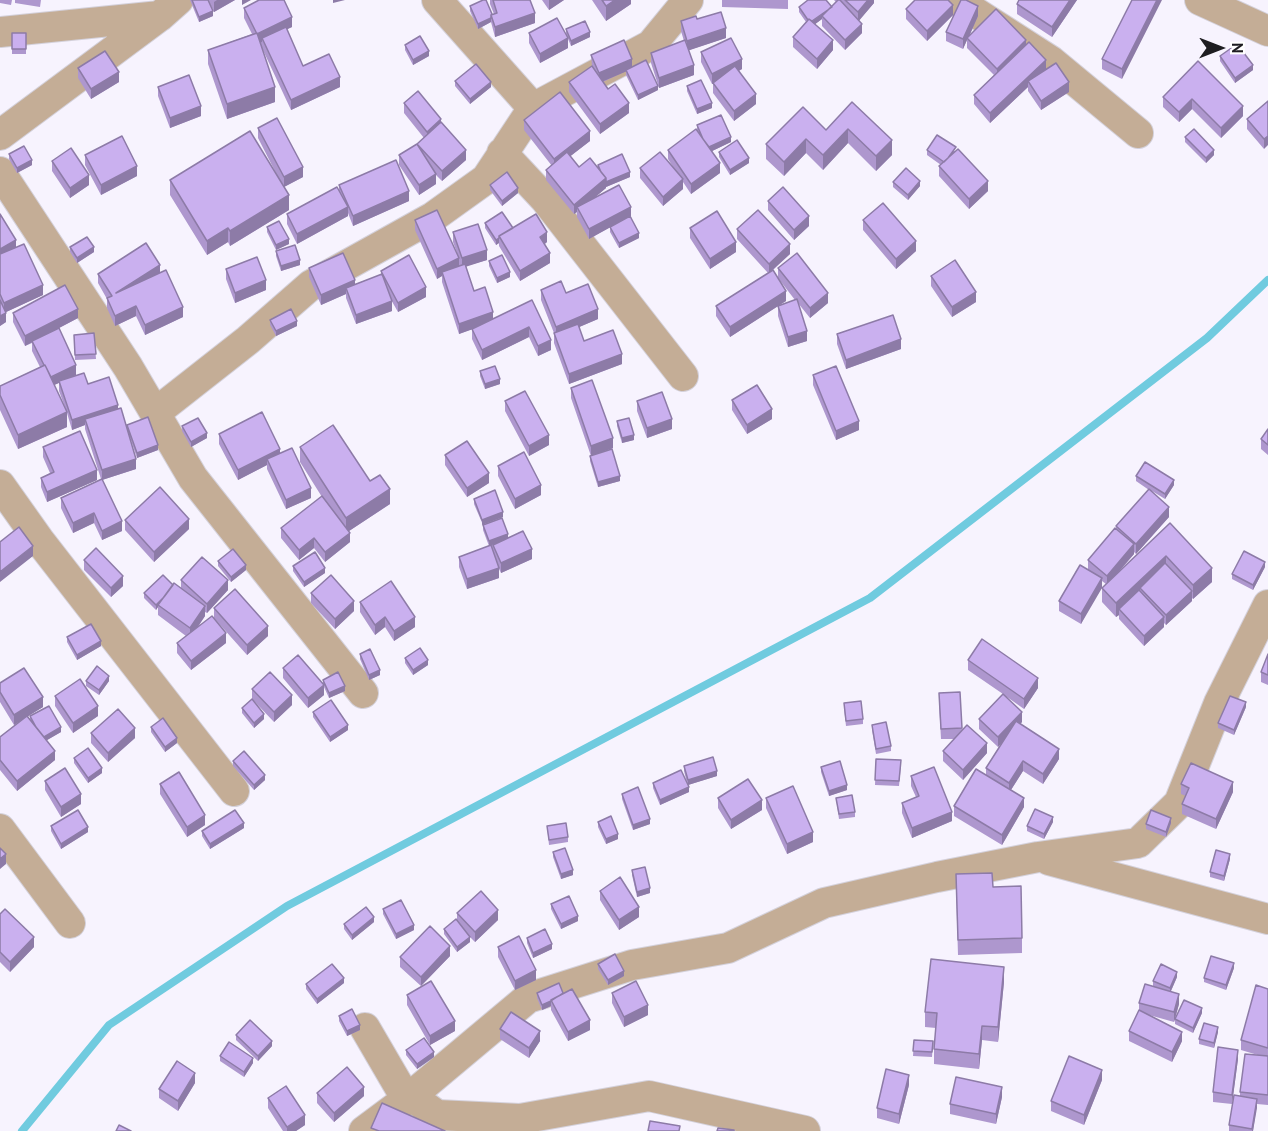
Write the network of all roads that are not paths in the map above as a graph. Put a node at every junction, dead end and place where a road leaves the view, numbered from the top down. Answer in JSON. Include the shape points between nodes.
{"nodes":[{"id":1,"x":437,"y":0,"type":"edge"},
{"id":2,"x":688,"y":0,"type":"edge"},
{"id":3,"x":956,"y":0,"type":"edge"},
{"id":4,"x":1200,"y":0,"type":"edge"},
{"id":5,"x":169,"y":8,"type":"edge"},
{"id":6,"x":1268,"y":31,"type":"edge"},
{"id":7,"x":0,"y":32,"type":"edge"},
{"id":8,"x":533,"y":108,"type":"junction"},
{"id":9,"x":1138,"y":133,"type":"dead end"},
{"id":10,"x":0,"y":135,"type":"edge"},
{"id":11,"x":502,"y":153,"type":"junction"},
{"id":12,"x":0,"y":172,"type":"edge"},
{"id":13,"x":683,"y":376,"type":"dead end"},
{"id":14,"x":155,"y":413,"type":"junction"},
{"id":15,"x":0,"y":485,"type":"edge"},
{"id":16,"x":1268,"y":605,"type":"edge"},
{"id":17,"x":363,"y":693,"type":"dead end"},
{"id":18,"x":234,"y":791,"type":"dead end"},
{"id":19,"x":0,"y":829,"type":"edge"},
{"id":20,"x":1038,"y":857,"type":"junction"},
{"id":21,"x":1268,"y":919,"type":"edge"},
{"id":22,"x":70,"y":923,"type":"dead end"},
{"id":23,"x":365,"y":1028,"type":"dead end"},
{"id":24,"x":411,"y":1096,"type":"junction"},
{"id":25,"x":364,"y":1131,"type":"edge"},
{"id":26,"x":805,"y":1131,"type":"edge"}],
"edges":[{"from":1,"to":8,"type":"street"},
{"from":2,"to":8,"type":"street","via":[[651,45]]},
{"from":3,"to":9,"type":"street","via":[[1051,61]]},
{"from":4,"to":6,"type":"street"},
{"from":5,"to":7,"type":"street"},
{"from":5,"to":10,"type":"street"},
{"from":8,"to":11,"type":"street"},
{"from":11,"to":13,"type":"street","via":[[545,199]]},
{"from":11,"to":14,"type":"street","via":[[486,178],[433,217],[311,285]]},
{"from":12,"to":14,"type":"street"},
{"from":14,"to":17,"type":"street","via":[[193,478]]},
{"from":15,"to":18,"type":"street"},
{"from":16,"to":20,"type":"street","via":[[1219,704],[1179,803],[1138,843]]},
{"from":19,"to":22,"type":"street"},
{"from":20,"to":21,"type":"street"},
{"from":20,"to":24,"type":"street","via":[[824,903],[728,948],[632,965],[528,998]]},
{"from":23,"to":24,"type":"street","via":[[400,1089]]},
{"from":24,"to":25,"type":"street"},
{"from":24,"to":26,"type":"street","via":[[437,1115],[520,1119],[649,1096]]}]}
